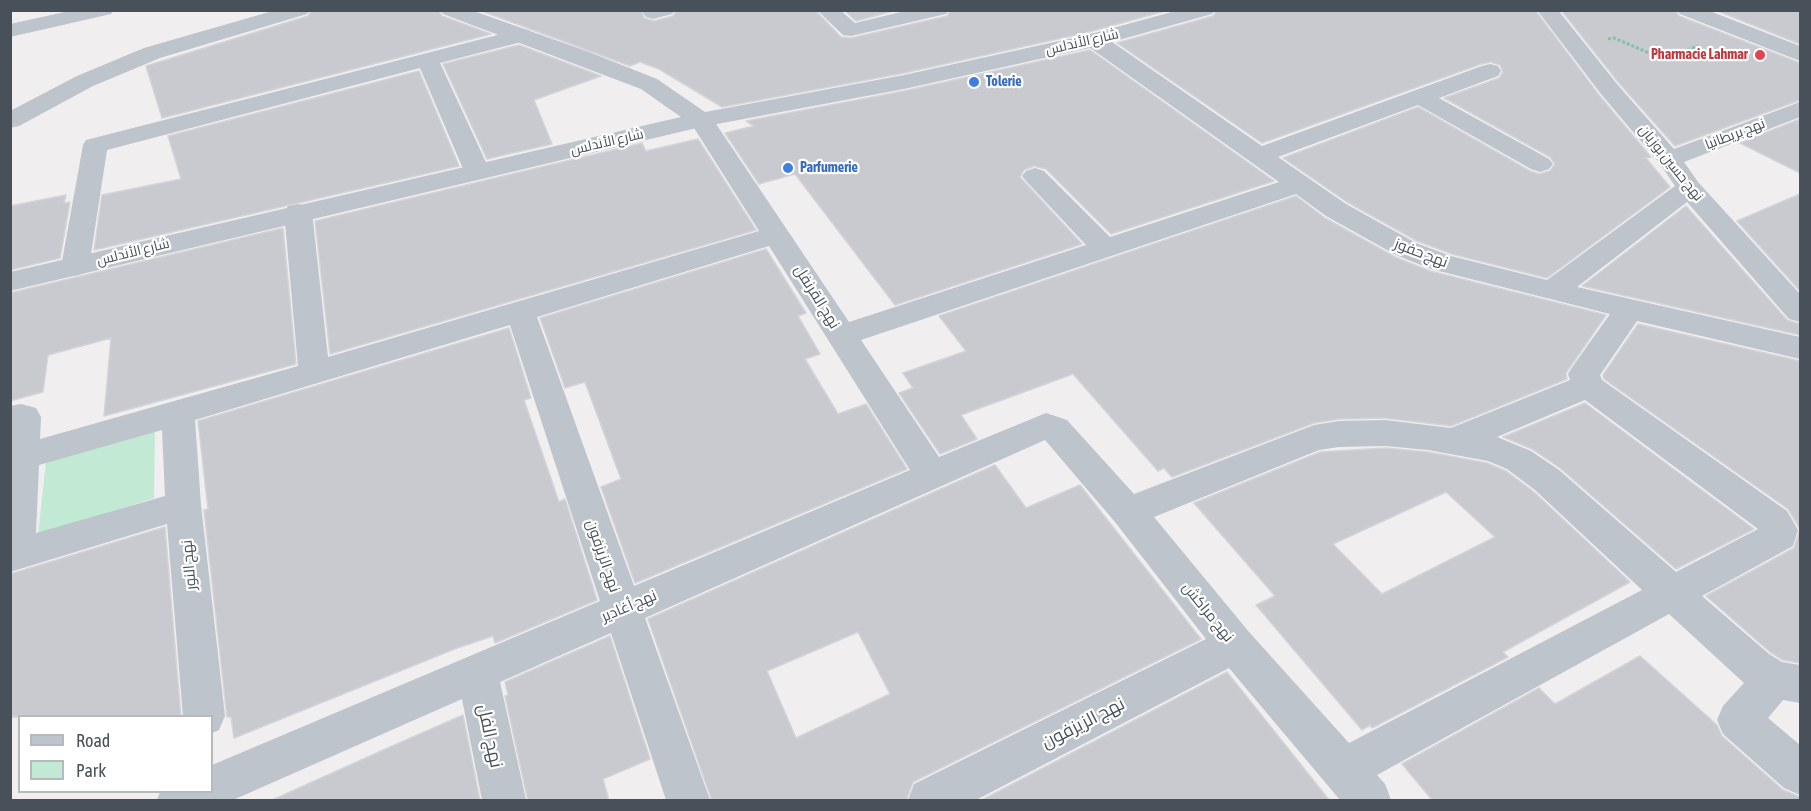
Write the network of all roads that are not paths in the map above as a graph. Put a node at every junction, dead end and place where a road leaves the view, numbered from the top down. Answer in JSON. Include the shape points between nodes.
{"nodes":[{"id":1,"x":104,"y":10,"type":"edge"},
{"id":2,"x":300,"y":10,"type":"edge"},
{"id":3,"x":450,"y":10,"type":"edge"},
{"id":4,"x":827,"y":10,"type":"edge"},
{"id":5,"x":939,"y":10,"type":"edge"},
{"id":6,"x":1546,"y":10,"type":"edge"},
{"id":7,"x":1688,"y":10,"type":"edge"},
{"id":8,"x":1192,"y":12,"type":"edge"},
{"id":9,"x":54,"y":16,"type":"edge"},
{"id":10,"x":10,"y":31,"type":"edge"},
{"id":11,"x":521,"y":35,"type":"junction"},
{"id":12,"x":1094,"y":40,"type":"junction"},
{"id":13,"x":1800,"y":54,"type":"edge"},
{"id":14,"x":428,"y":60,"type":"junction"},
{"id":15,"x":1490,"y":71,"type":"dead end"},
{"id":16,"x":1420,"y":97,"type":"junction"},
{"id":17,"x":1800,"y":109,"type":"edge"},
{"id":18,"x":701,"y":120,"type":"junction"},
{"id":19,"x":10,"y":121,"type":"edge"},
{"id":20,"x":1258,"y":156,"type":"junction"},
{"id":21,"x":1670,"y":159,"type":"junction"},
{"id":22,"x":1540,"y":164,"type":"dead end"},
{"id":23,"x":477,"y":171,"type":"junction"},
{"id":24,"x":1035,"y":176,"type":"dead end"},
{"id":25,"x":1300,"y":184,"type":"junction"},
{"id":26,"x":1689,"y":188,"type":"junction"},
{"id":27,"x":298,"y":212,"type":"junction"},
{"id":28,"x":777,"y":235,"type":"junction"},
{"id":29,"x":1105,"y":248,"type":"junction"},
{"id":30,"x":75,"y":267,"type":"junction"},
{"id":31,"x":10,"y":282,"type":"edge"},
{"id":32,"x":1554,"y":290,"type":"junction"},
{"id":33,"x":1630,"y":309,"type":"junction"},
{"id":34,"x":520,"y":310,"type":"junction"},
{"id":35,"x":1800,"y":312,"type":"edge"},
{"id":36,"x":842,"y":336,"type":"junction"},
{"id":37,"x":1800,"y":348,"type":"edge"},
{"id":38,"x":314,"y":371,"type":"junction"},
{"id":39,"x":1588,"y":386,"type":"junction"},
{"id":40,"x":178,"y":413,"type":"junction"},
{"id":41,"x":10,"y":418,"type":"edge"},
{"id":42,"x":1046,"y":426,"type":"joint"},
{"id":43,"x":1454,"y":441,"type":"junction"},
{"id":44,"x":21,"y":456,"type":"junction"},
{"id":45,"x":932,"y":475,"type":"junction"},
{"id":46,"x":183,"y":505,"type":"junction"},
{"id":47,"x":1128,"y":512,"type":"junction"},
{"id":48,"x":13,"y":555,"type":"edge"},
{"id":49,"x":1672,"y":591,"type":"junction"},
{"id":50,"x":622,"y":609,"type":"junction"},
{"id":51,"x":1236,"y":645,"type":"junction"},
{"id":52,"x":477,"y":672,"type":"junction"},
{"id":53,"x":1788,"y":682,"type":"edge"},
{"id":54,"x":204,"y":715,"type":"edge"},
{"id":55,"x":1343,"y":770,"type":"junction"},
{"id":56,"x":1800,"y":773,"type":"edge"},
{"id":57,"x":213,"y":787,"type":"edge"},
{"id":58,"x":198,"y":793,"type":"edge"},
{"id":59,"x":179,"y":801,"type":"edge"},
{"id":60,"x":504,"y":801,"type":"edge"},
{"id":61,"x":688,"y":801,"type":"edge"},
{"id":62,"x":930,"y":801,"type":"edge"},
{"id":63,"x":1369,"y":801,"type":"edge"}],
"edges":[{"from":1,"to":9,"type":"street"},
{"from":2,"to":19,"type":"street","via":[[153,53],[85,81]]},
{"from":3,"to":11,"type":"street"},
{"from":4,"to":5,"type":"street","via":[[851,30]]},
{"from":6,"to":21,"type":"street","name":"نهج حسين بوزيان"},
{"from":7,"to":13,"type":"street"},
{"from":8,"to":12,"type":"street","name":"شارع الأندلس"},
{"from":9,"to":10,"type":"street"},
{"from":11,"to":14,"type":"street"},
{"from":11,"to":18,"type":"street","via":[[649,84]]},
{"from":12,"to":18,"type":"street","name":"شارع الأندلس"},
{"from":12,"to":20,"type":"street","name":"نهج حفوز"},
{"from":14,"to":23,"type":"street"},
{"from":14,"to":30,"type":"street","via":[[95,145]]},
{"from":15,"to":16,"type":"street"},
{"from":16,"to":20,"type":"street"},
{"from":16,"to":22,"type":"street"},
{"from":17,"to":21,"type":"street","name":"نهج بريطانيا"},
{"from":18,"to":23,"type":"street","name":"شارع الأندلس"},
{"from":18,"to":28,"type":"street","name":"نهج القرنفل"},
{"from":20,"to":25,"type":"street","name":"نهج حفوز"},
{"from":21,"to":26,"type":"street","name":"نهج حسين بوزيان"},
{"from":23,"to":27,"type":"street","name":"شارع الأندلس"},
{"from":24,"to":29,"type":"street"},
{"from":25,"to":29,"type":"street"},
{"from":25,"to":32,"type":"street","name":"نهج حفوز","via":[[1352,221],[1406,249],[1441,263]]},
{"from":26,"to":32,"type":"street"},
{"from":26,"to":35,"type":"street","name":"نهج حسين بوزيان"},
{"from":27,"to":30,"type":"street","name":"شارع الأندلس"},
{"from":27,"to":38,"type":"street"},
{"from":28,"to":34,"type":"street"},
{"from":28,"to":36,"type":"street","name":"نهج القرنفل"},
{"from":29,"to":36,"type":"street"},
{"from":30,"to":31,"type":"street","name":"شارع الأندلس"},
{"from":32,"to":33,"type":"street","name":"نهج حفوز"},
{"from":33,"to":37,"type":"street","name":"نهج حفوز"},
{"from":33,"to":39,"type":"street","via":[[1584,374]]},
{"from":34,"to":38,"type":"street"},
{"from":34,"to":50,"type":"street","name":"نهج الزيزفون"},
{"from":36,"to":45,"type":"street","name":"نهج القرنفل"},
{"from":38,"to":40,"type":"street"},
{"from":39,"to":43,"type":"street"},
{"from":39,"to":49,"type":"street","via":[[1774,521],[1780,530],[1780,535]]},
{"from":40,"to":44,"type":"street"},
{"from":40,"to":46,"type":"street","name":"نهج النور"},
{"from":41,"to":44,"type":"street","via":[[24,417]]},
{"from":42,"to":45,"type":"street","name":"نهج أغادير"},
{"from":42,"to":47,"type":"street","name":"نهج مراكش","via":[[1053,427]]},
{"from":43,"to":47,"type":"street","via":[[1385,433],[1314,438]]},
{"from":43,"to":49,"type":"street","via":[[1494,449],[1533,469]]},
{"from":44,"to":48,"type":"street"},
{"from":45,"to":50,"type":"street","name":"نهج أغادير"},
{"from":46,"to":48,"type":"street"},
{"from":46,"to":54,"type":"street","name":"نهج النور"},
{"from":47,"to":51,"type":"street","name":"نهج مراكش"},
{"from":49,"to":53,"type":"street","via":[[1754,667]]},
{"from":49,"to":55,"type":"street"},
{"from":50,"to":52,"type":"street","name":"نهج أغادير"},
{"from":50,"to":61,"type":"street","name":"نهج الزيزفون"},
{"from":51,"to":55,"type":"street","name":"نهج مراكش"},
{"from":51,"to":62,"type":"street","name":"نهج الزيزفون"},
{"from":52,"to":57,"type":"street","name":"نهج أغادير"},
{"from":52,"to":60,"type":"street","name":"نهج الفل"},
{"from":53,"to":56,"type":"street","via":[[1738,720]]},
{"from":55,"to":63,"type":"street","name":"نهج مراكش"},
{"from":58,"to":59,"type":"street"}]}
